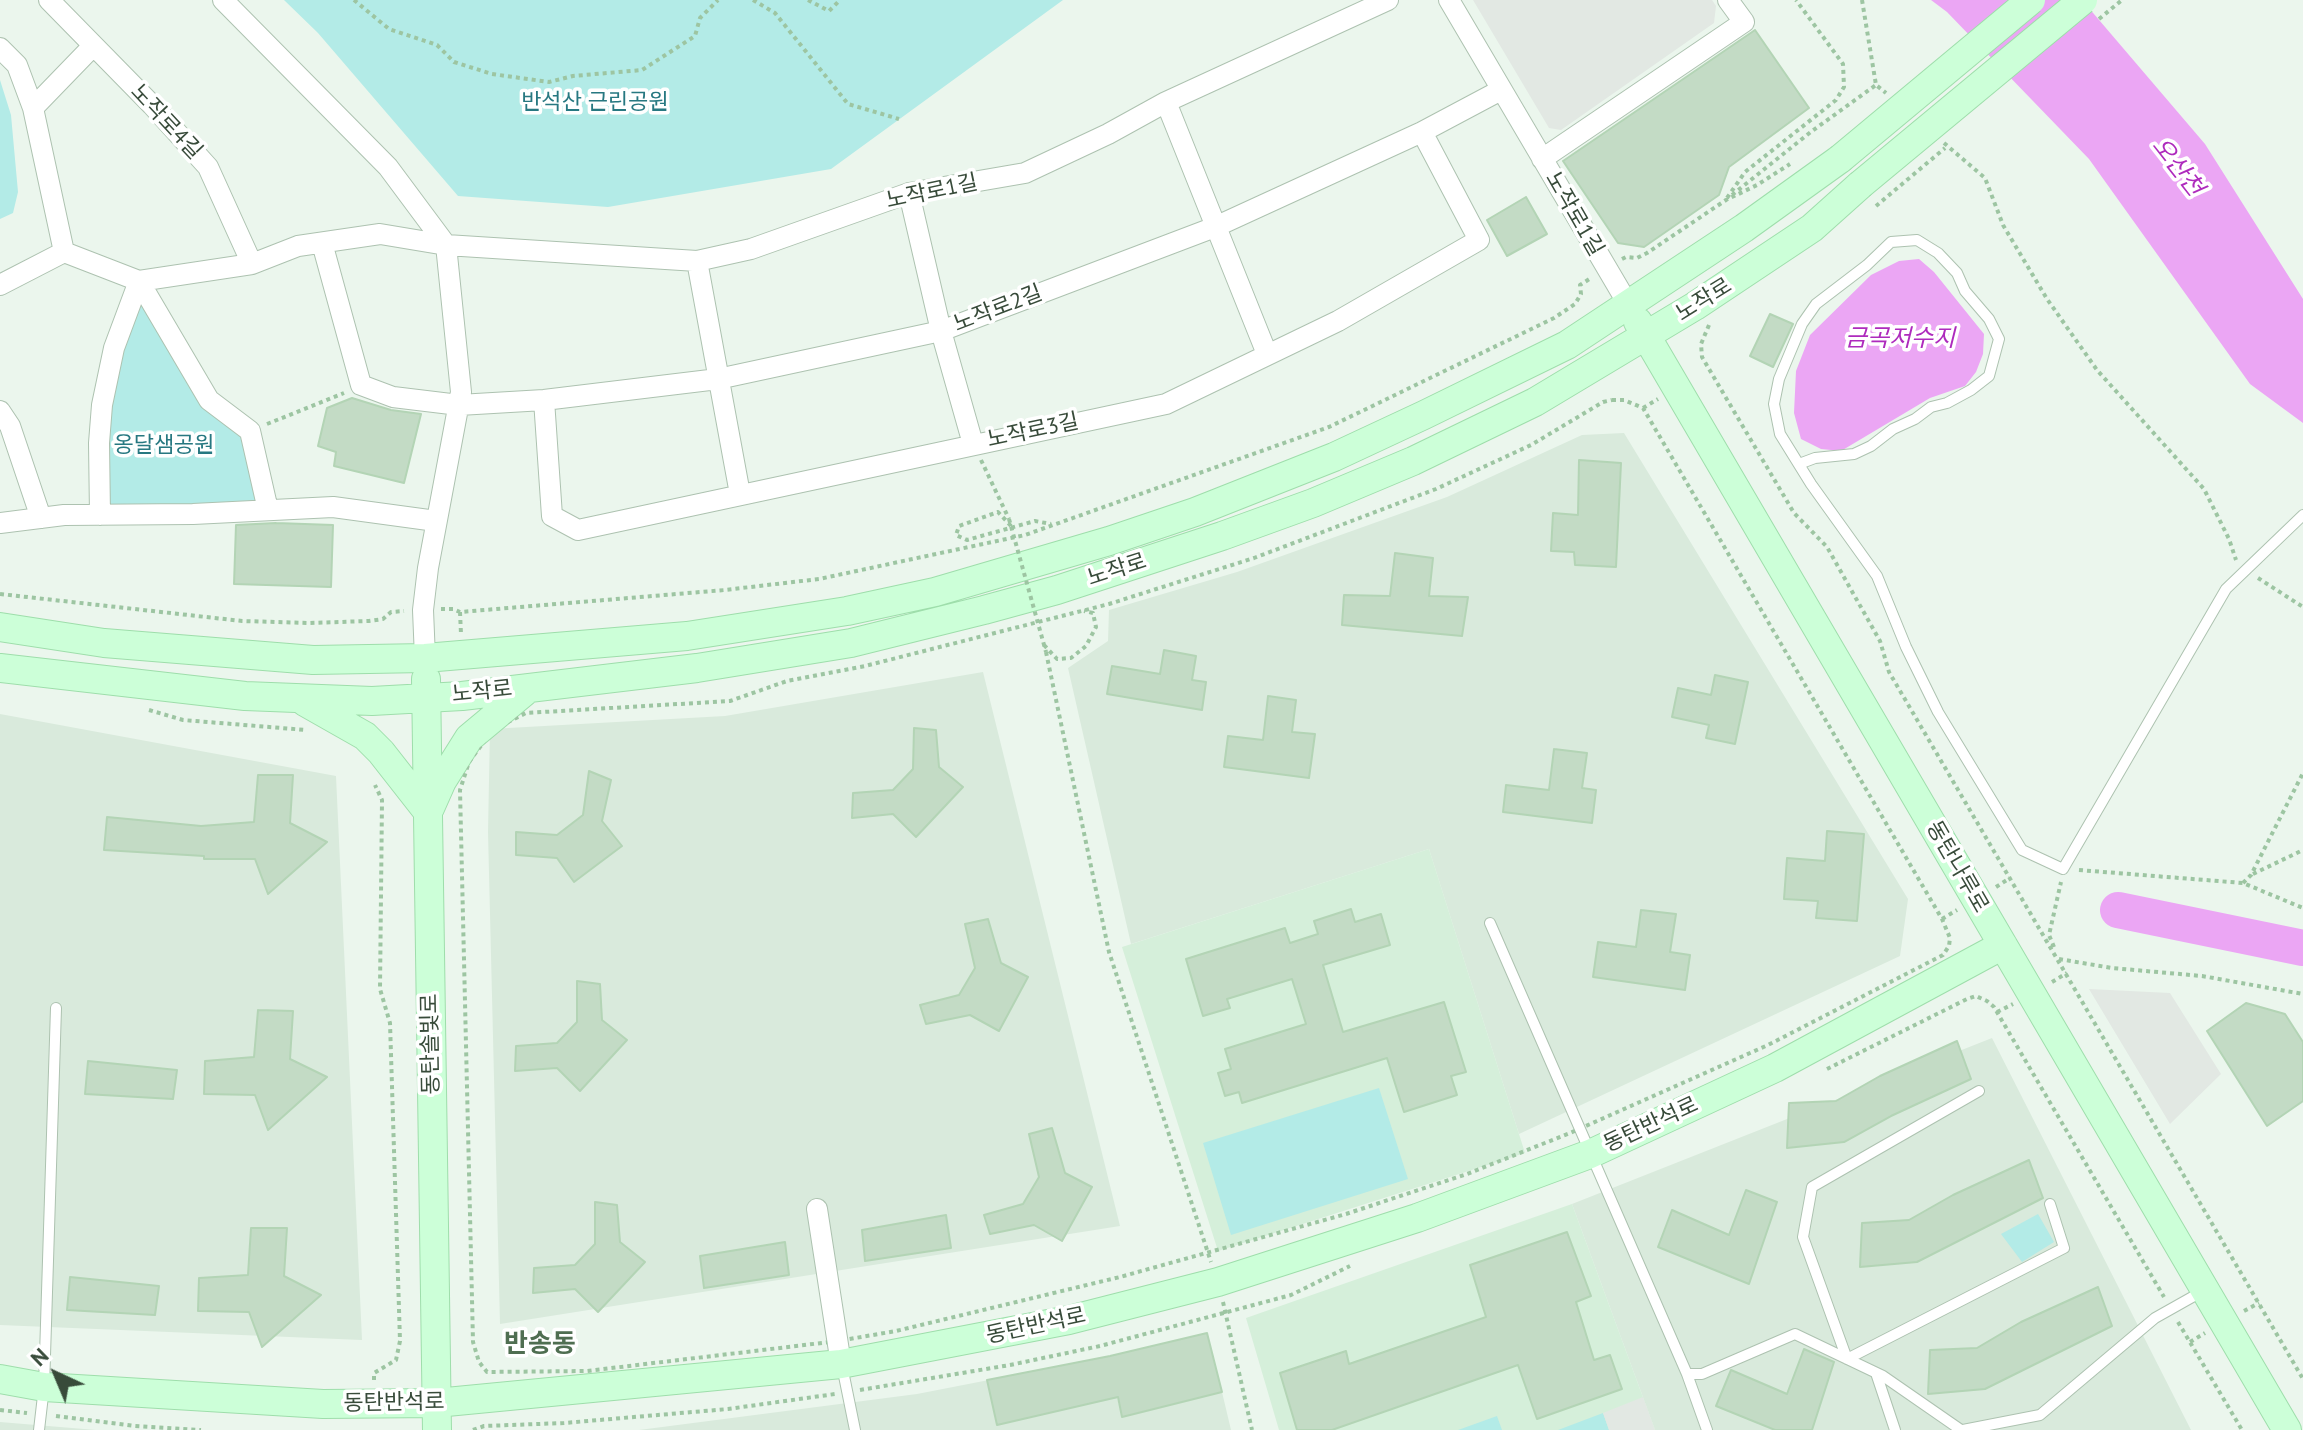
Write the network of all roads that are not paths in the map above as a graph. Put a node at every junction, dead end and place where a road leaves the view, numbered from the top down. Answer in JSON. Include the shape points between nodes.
{"nodes":[{"id":1,"x":49,"y":0,"type":"edge"},
{"id":2,"x":223,"y":0,"type":"edge"},
{"id":3,"x":1388,"y":0,"type":"edge"},
{"id":4,"x":1449,"y":0,"type":"edge"},
{"id":5,"x":1728,"y":0,"type":"edge"},
{"id":6,"x":2031,"y":0,"type":"edge"},
{"id":7,"x":2083,"y":0,"type":"edge"},
{"id":8,"x":93,"y":46,"type":"junction"},
{"id":9,"x":0,"y":48,"type":"edge"},
{"id":10,"x":1501,"y":90,"type":"junction"},
{"id":11,"x":1166,"y":102,"type":"junction"},
{"id":12,"x":33,"y":108,"type":"junction"},
{"id":13,"x":1422,"y":132,"type":"junction"},
{"id":14,"x":1542,"y":159,"type":"junction"},
{"id":15,"x":909,"y":193,"type":"junction"},
{"id":16,"x":1215,"y":227,"type":"junction"},
{"id":17,"x":322,"y":243,"type":"junction"},
{"id":18,"x":1722,"y":243,"type":"junction"},
{"id":19,"x":446,"y":245,"type":"junction"},
{"id":20,"x":64,"y":252,"type":"junction"},
{"id":21,"x":697,"y":261,"type":"junction"},
{"id":22,"x":252,"y":264,"type":"junction"},
{"id":23,"x":1742,"y":275,"type":"junction"},
{"id":24,"x":139,"y":281,"type":"junction"},
{"id":25,"x":0,"y":285,"type":"edge"},
{"id":26,"x":1628,"y":304,"type":"junction"},
{"id":27,"x":941,"y":331,"type":"junction"},
{"id":28,"x":1646,"y":336,"type":"junction"},
{"id":29,"x":1267,"y":354,"type":"junction"},
{"id":30,"x":1517,"y":369,"type":"junction"},
{"id":31,"x":718,"y":379,"type":"junction"},
{"id":32,"x":544,"y":400,"type":"junction"},
{"id":33,"x":1535,"y":402,"type":"junction"},
{"id":34,"x":459,"y":405,"type":"junction"},
{"id":35,"x":0,"y":411,"type":"edge"},
{"id":36,"x":973,"y":444,"type":"junction"},
{"id":37,"x":1799,"y":464,"type":"junction"},
{"id":38,"x":740,"y":494,"type":"junction"},
{"id":39,"x":268,"y":510,"type":"junction"},
{"id":40,"x":100,"y":515,"type":"junction"},
{"id":41,"x":2303,"y":515,"type":"edge"},
{"id":42,"x":41,"y":518,"type":"junction"},
{"id":43,"x":436,"y":521,"type":"junction"},
{"id":44,"x":0,"y":523,"type":"edge"},
{"id":45,"x":0,"y":627,"type":"edge"},
{"id":46,"x":530,"y":651,"type":"junction"},
{"id":47,"x":425,"y":658,"type":"junction"},
{"id":48,"x":305,"y":660,"type":"junction"},
{"id":49,"x":0,"y":668,"type":"edge"},
{"id":50,"x":531,"y":686,"type":"junction"},
{"id":51,"x":426,"y":697,"type":"junction"},
{"id":52,"x":297,"y":698,"type":"junction"},
{"id":53,"x":428,"y":812,"type":"junction"},
{"id":54,"x":1490,"y":923,"type":"dead end"},
{"id":55,"x":2003,"y":945,"type":"junction"},
{"id":56,"x":56,"y":1008,"type":"dead end"},
{"id":57,"x":1979,"y":1091,"type":"dead end"},
{"id":58,"x":1584,"y":1141,"type":"junction"},
{"id":59,"x":2050,"y":1204,"type":"dead end"},
{"id":60,"x":817,"y":1209,"type":"dead end"},
{"id":61,"x":2205,"y":1290,"type":"junction"},
{"id":62,"x":839,"y":1352,"type":"junction"},
{"id":63,"x":1847,"y":1359,"type":"junction"},
{"id":64,"x":1876,"y":1373,"type":"junction"},
{"id":65,"x":1687,"y":1374,"type":"junction"},
{"id":66,"x":0,"y":1379,"type":"edge"},
{"id":67,"x":43,"y":1400,"type":"junction"},
{"id":68,"x":437,"y":1416,"type":"edge"},
{"id":69,"x":39,"y":1430,"type":"edge"},
{"id":70,"x":855,"y":1430,"type":"edge"},
{"id":71,"x":1707,"y":1430,"type":"edge"},
{"id":72,"x":1895,"y":1430,"type":"edge"},
{"id":73,"x":1962,"y":1430,"type":"edge"},
{"id":74,"x":2287,"y":1430,"type":"edge"}],
"edges":[{"from":1,"to":8,"type":"street","name":"노작로4길"},
{"from":2,"to":19,"type":"street","via":[[388,167]]},
{"from":3,"to":11,"type":"street","name":"노작로1길"},
{"from":4,"to":10,"type":"street","name":"노작로1길"},
{"from":5,"to":14,"type":"street","via":[[1744,22]]},
{"from":6,"to":18,"type":"street","name":"노작로","bridge":true,"via":[[1840,159]]},
{"from":7,"to":23,"type":"street","name":"노작로","bridge":true,"via":[[1812,228]]},
{"from":8,"to":12,"type":"street"},
{"from":8,"to":22,"type":"street","name":"노작로4길","via":[[208,167]]},
{"from":9,"to":12,"type":"street","via":[[17,65]]},
{"from":10,"to":13,"type":"street","name":"노작로2길"},
{"from":10,"to":14,"type":"street","name":"노작로1길"},
{"from":11,"to":15,"type":"street","name":"노작로1길","via":[[1025,173]]},
{"from":11,"to":16,"type":"street"},
{"from":12,"to":20,"type":"street"},
{"from":13,"to":16,"type":"street","name":"노작로2길"},
{"from":13,"to":29,"type":"street","name":"노작로3길","via":[[1479,240],[1338,321]]},
{"from":14,"to":26,"type":"street","name":"노작로1길"},
{"from":15,"to":21,"type":"street","name":"노작로1길","via":[[751,249]]},
{"from":15,"to":27,"type":"street"},
{"from":16,"to":27,"type":"street","name":"노작로2길"},
{"from":16,"to":29,"type":"street"},
{"from":17,"to":19,"type":"street","via":[[380,234]]},
{"from":17,"to":22,"type":"street","via":[[298,246]]},
{"from":17,"to":34,"type":"street","via":[[361,385],[393,397]]},
{"from":18,"to":23,"type":"street","via":[[1719,266]]},
{"from":18,"to":26,"type":"street","name":"노작로"},
{"from":19,"to":21,"type":"street","name":"노작로1길"},
{"from":19,"to":34,"type":"street"},
{"from":20,"to":24,"type":"street"},
{"from":20,"to":25,"type":"street"},
{"from":21,"to":31,"type":"street"},
{"from":22,"to":24,"type":"street"},
{"from":23,"to":28,"type":"street","name":"노작로"},
{"from":24,"to":39,"type":"street","via":[[209,400],[250,431]]},
{"from":24,"to":40,"type":"street","via":[[114,348],[102,405]]},
{"from":26,"to":28,"type":"street","name":"동탄나루로"},
{"from":26,"to":30,"type":"street","name":"노작로","via":[[1567,345]]},
{"from":27,"to":31,"type":"street","name":"노작로2길"},
{"from":27,"to":36,"type":"street"},
{"from":28,"to":33,"type":"street","name":"노작로"},
{"from":28,"to":55,"type":"street","name":"동탄나루로"},
{"from":29,"to":36,"type":"street","name":"노작로3길","via":[[1166,404]]},
{"from":30,"to":33,"type":"street","via":[[1539,376]]},
{"from":30,"to":46,"type":"street","name":"노작로","via":[[1334,457],[1195,512],[935,592],[733,630]]},
{"from":31,"to":32,"type":"street","name":"노작로2길"},
{"from":31,"to":38,"type":"street"},
{"from":32,"to":34,"type":"street","name":"노작로2길"},
{"from":32,"to":38,"type":"street","name":"노작로3길","via":[[552,516],[578,530]]},
{"from":33,"to":50,"type":"street","name":"노작로","via":[[1313,503],[1028,598],[789,654]]},
{"from":34,"to":43,"type":"street"},
{"from":35,"to":42,"type":"street"},
{"from":36,"to":38,"type":"street","name":"노작로3길"},
{"from":37,"to":37,"type":"lane","via":[[1780,434],[1774,404],[1802,324],[1816,304],[1891,242],[1917,240],[1957,273],[1989,319],[1999,339],[1989,376],[1854,454]]},
{"from":37,"to":41,"type":"lane","via":[[1877,576],[1938,712],[2022,850],[2063,869],[2241,565],[2256,560]]},
{"from":39,"to":40,"type":"street"},
{"from":39,"to":43,"type":"street","via":[[333,507]]},
{"from":40,"to":42,"type":"street"},
{"from":42,"to":44,"type":"street"},
{"from":43,"to":47,"type":"street","via":[[423,610]]},
{"from":45,"to":48,"type":"street","name":"노작로","via":[[104,643]]},
{"from":46,"to":47,"type":"street","name":"노작로"},
{"from":46,"to":50,"type":"street","via":[[511,671],[516,683]]},
{"from":47,"to":48,"type":"street","name":"노작로"},
{"from":47,"to":51,"type":"street","name":"동탄솔빛로"},
{"from":48,"to":52,"type":"street","via":[[318,679]]},
{"from":49,"to":52,"type":"street","name":"노작로"},
{"from":50,"to":51,"type":"street","name":"노작로"},
{"from":50,"to":53,"type":"street","via":[[469,738]]},
{"from":51,"to":52,"type":"street","name":"노작로"},
{"from":51,"to":53,"type":"street","name":"동탄솔빛로"},
{"from":52,"to":53,"type":"street","via":[[365,736]]},
{"from":53,"to":68,"type":"street","name":"동탄솔빛로"},
{"from":54,"to":58,"type":"lane"},
{"from":55,"to":58,"type":"street","name":"동탄반석로","via":[[1775,1068]]},
{"from":55,"to":61,"type":"street","name":"동탄나루로"},
{"from":56,"to":67,"type":"lane"},
{"from":57,"to":63,"type":"lane","via":[[1812,1187],[1803,1237]]},
{"from":58,"to":62,"type":"street","name":"동탄반석로","via":[[1417,1218],[1218,1282],[1069,1320]]},
{"from":58,"to":65,"type":"lane"},
{"from":59,"to":63,"type":"lane","via":[[2064,1248]]},
{"from":60,"to":62,"type":"street"},
{"from":61,"to":73,"type":"lane","via":[[2155,1318],[2040,1415]]},
{"from":61,"to":74,"type":"street","name":"동탄나루로"},
{"from":62,"to":68,"type":"street","name":"동탄반석로"},
{"from":62,"to":70,"type":"lane"},
{"from":63,"to":64,"type":"lane"},
{"from":63,"to":65,"type":"lane","via":[[1795,1334],[1702,1374]]},
{"from":64,"to":72,"type":"lane"},
{"from":64,"to":73,"type":"lane"},
{"from":65,"to":71,"type":"lane"},
{"from":66,"to":67,"type":"street","name":"동탄반석로"},
{"from":67,"to":68,"type":"street","name":"동탄반석로","via":[[323,1404]]},
{"from":67,"to":69,"type":"lane"}]}
